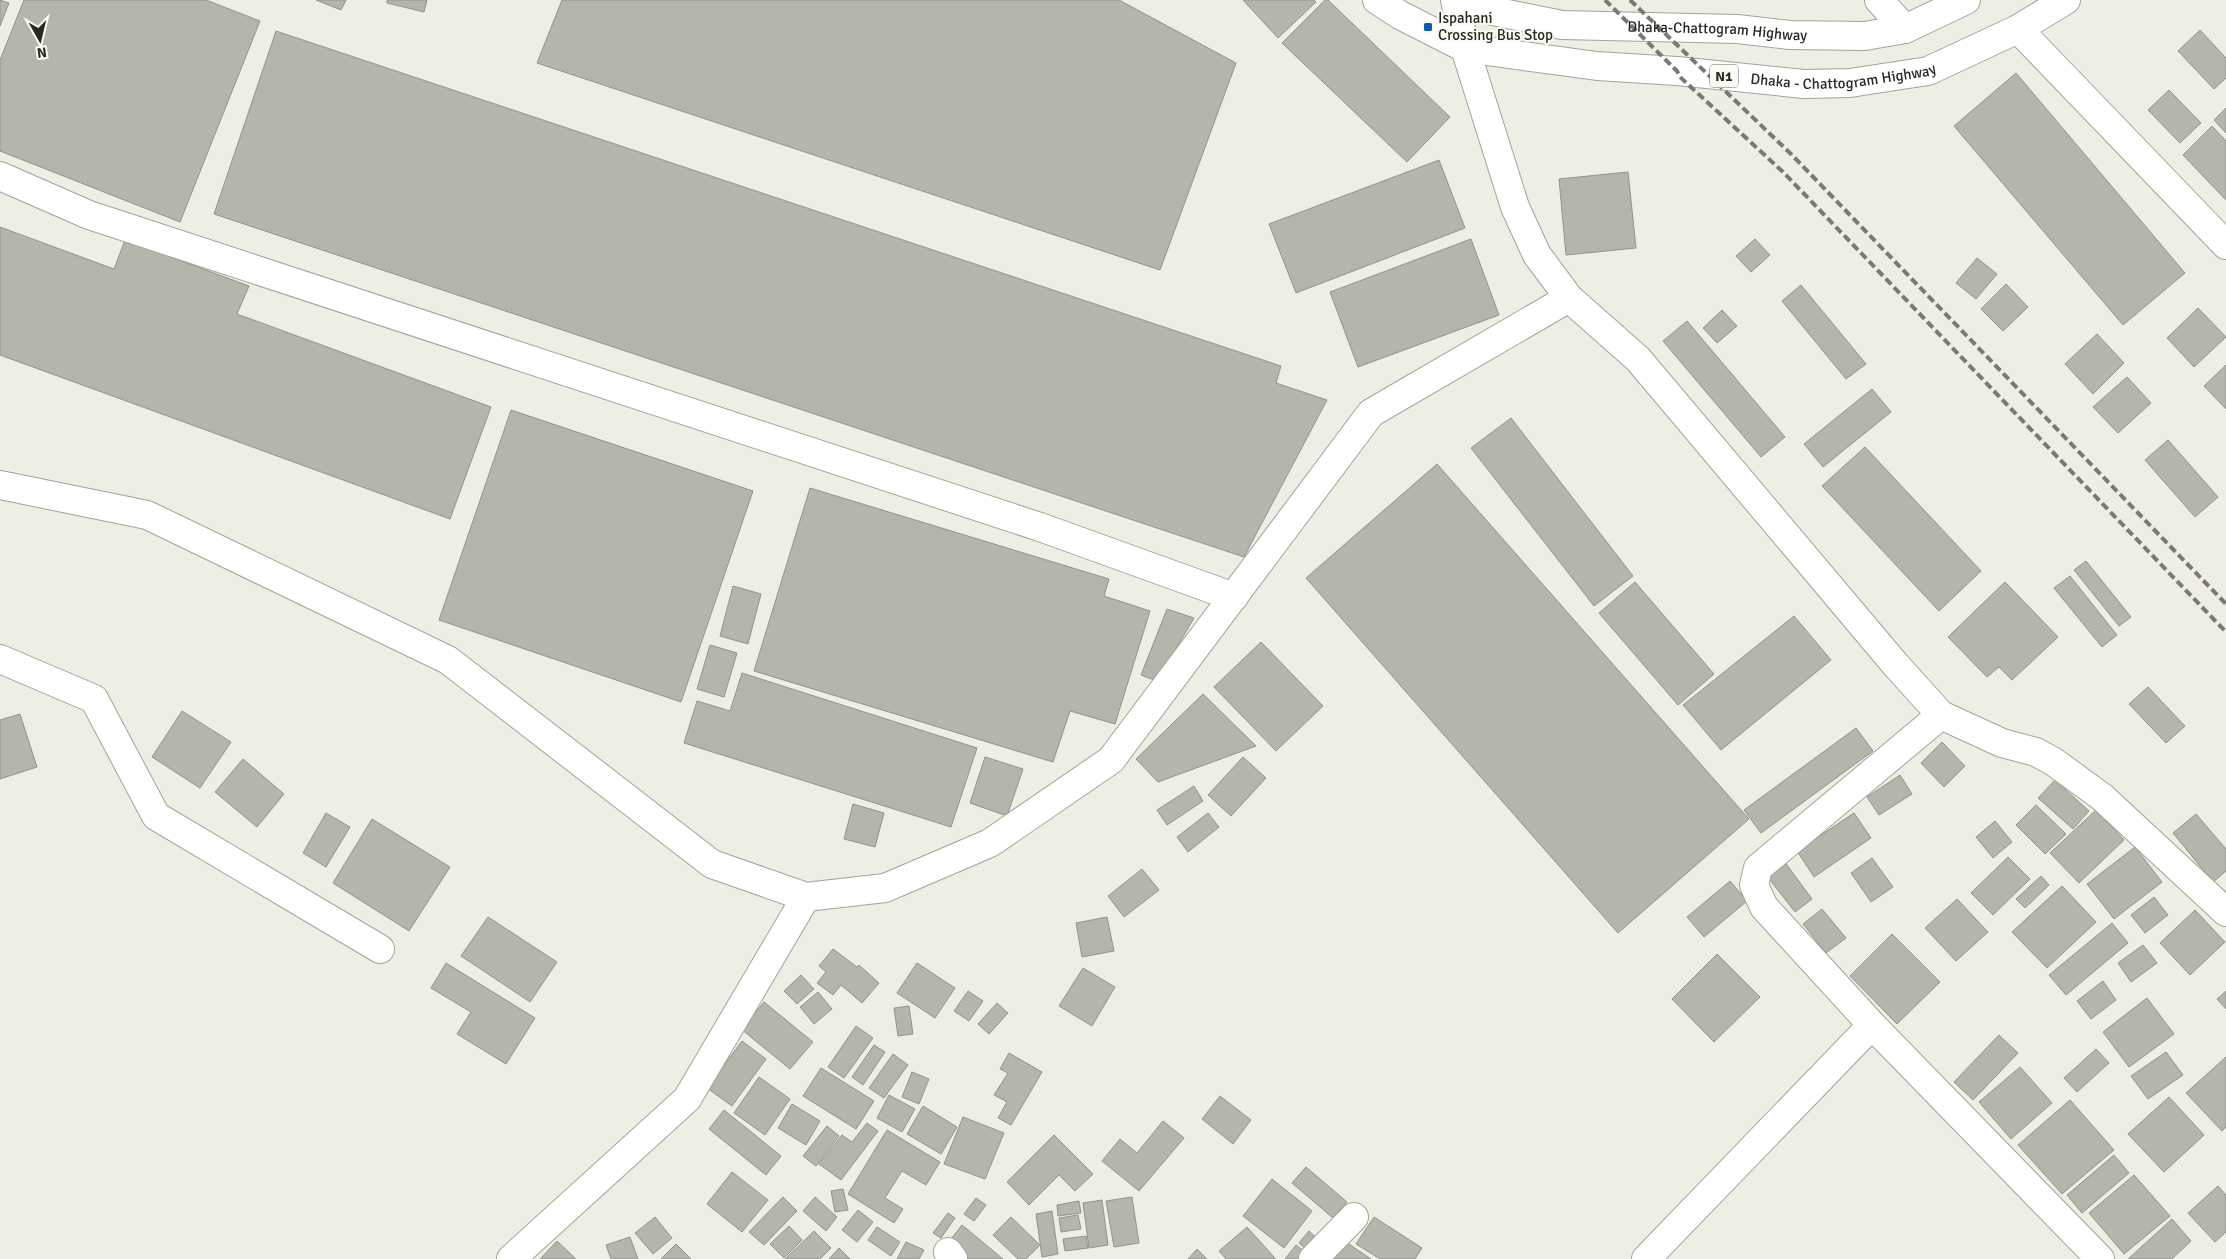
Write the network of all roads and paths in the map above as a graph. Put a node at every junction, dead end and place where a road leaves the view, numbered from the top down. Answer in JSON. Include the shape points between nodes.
{"nodes":[{"id":1,"x":1377,"y":0,"type":"edge"},
{"id":2,"x":1455,"y":0,"type":"edge"},
{"id":3,"x":1466,"y":0,"type":"edge"},
{"id":4,"x":1879,"y":0,"type":"edge"},
{"id":5,"x":1966,"y":0,"type":"edge"},
{"id":6,"x":2066,"y":0,"type":"edge"},
{"id":7,"x":1905,"y":29,"type":"junction"},
{"id":8,"x":2018,"y":29,"type":"junction"},
{"id":9,"x":1465,"y":48,"type":"junction"},
{"id":10,"x":0,"y":176,"type":"edge"},
{"id":11,"x":2223,"y":235,"type":"edge"},
{"id":12,"x":1569,"y":298,"type":"junction"},
{"id":13,"x":0,"y":485,"type":"edge"},
{"id":14,"x":1234,"y":596,"type":"junction"},
{"id":15,"x":0,"y":659,"type":"edge"},
{"id":16,"x":1941,"y":715,"type":"junction"},
{"id":17,"x":806,"y":897,"type":"junction"},
{"id":18,"x":2226,"y":912,"type":"edge"},
{"id":19,"x":380,"y":949,"type":"dead end"},
{"id":20,"x":1872,"y":1025,"type":"junction"},
{"id":21,"x":1354,"y":1217,"type":"dead end"},
{"id":22,"x":511,"y":1259,"type":"edge"},
{"id":23,"x":1313,"y":1259,"type":"edge"},
{"id":24,"x":1646,"y":1259,"type":"edge"},
{"id":25,"x":2100,"y":1259,"type":"edge"}],
"edges":[{"from":1,"to":9,"type":"main road","name":"Dhaka - Chattogram Highway","number":"N1","via":[[1400,16]]},
{"from":2,"to":9,"type":"main road"},
{"from":3,"to":7,"type":"main road","name":"Dhaka-Chattogram Highway","via":[[1493,10],[1562,25],[1866,36]]},
{"from":4,"to":7,"type":"main road"},
{"from":5,"to":7,"type":"main road","name":"Dhaka-Chattogram Highway"},
{"from":6,"to":8,"type":"main road","name":"Dhaka - Chattogram Highway","number":"N1"},
{"from":8,"to":9,"type":"main road","name":"Dhaka - Chattogram Highway","number":"N1","via":[[1928,71],[1850,83],[1804,84],[1597,66]]},
{"from":8,"to":11,"type":"main road"},
{"from":9,"to":12,"type":"main road","via":[[1515,207],[1536,255]]},
{"from":10,"to":14,"type":"main road","via":[[89,215],[1040,527]]},
{"from":12,"to":14,"type":"main road","via":[[1371,413]]},
{"from":12,"to":16,"type":"main road","via":[[1638,359]]},
{"from":13,"to":17,"type":"main road","via":[[147,515],[448,660],[712,864]]},
{"from":14,"to":17,"type":"main road","via":[[1112,760],[990,842],[885,888]]},
{"from":15,"to":19,"type":"main road","via":[[94,699],[156,816]]},
{"from":16,"to":18,"type":"main road","via":[[2054,762],[2102,797]]},
{"from":16,"to":20,"type":"main road","via":[[1758,868],[1754,885],[1764,906]]},
{"from":17,"to":22,"type":"main road","via":[[687,1099]]},
{"from":20,"to":24,"type":"main road"},
{"from":20,"to":25,"type":"main road"},
{"from":21,"to":23,"type":"main road"}]}
